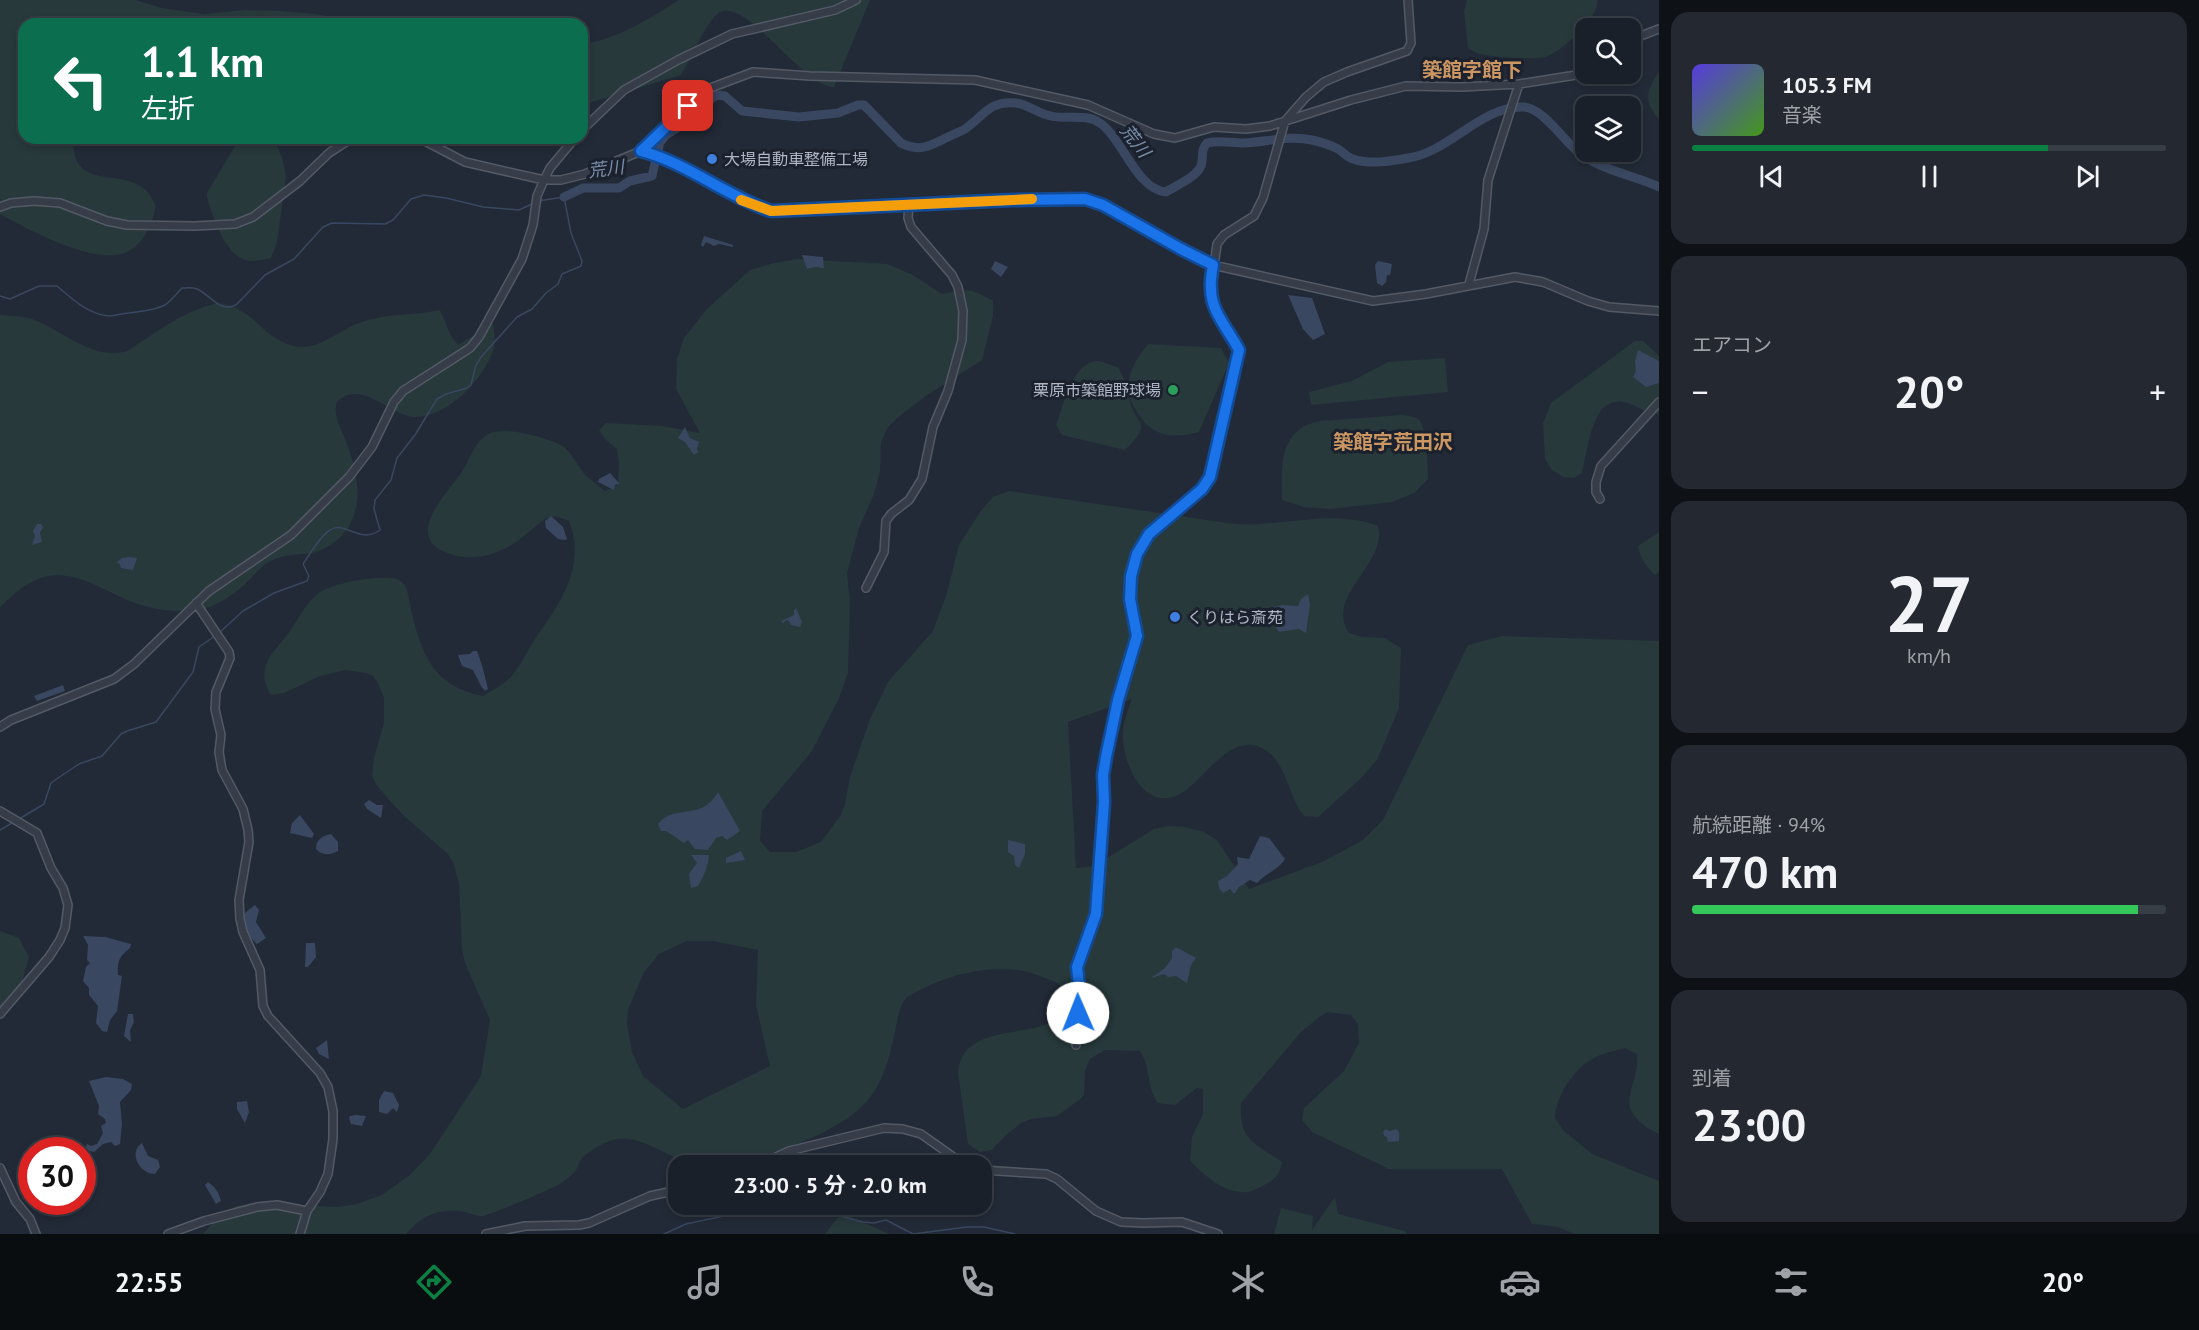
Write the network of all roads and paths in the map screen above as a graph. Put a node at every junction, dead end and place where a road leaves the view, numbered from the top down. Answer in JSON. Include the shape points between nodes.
{"nodes":[{"id":1,"x":856,"y":0,"type":"edge"},
{"id":2,"x":1408,"y":0,"type":"edge"},
{"id":3,"x":1659,"y":29,"type":"edge"},
{"id":4,"x":1641,"y":36,"type":"edge"},
{"id":5,"x":1575,"y":75,"type":"edge"},
{"id":6,"x":1519,"y":84,"type":"junction"},
{"id":7,"x":1285,"y":121,"type":"junction"},
{"id":8,"x":588,"y":124,"type":"edge"},
{"id":9,"x":342,"y":144,"type":"edge"},
{"id":10,"x":430,"y":144,"type":"edge"},
{"id":11,"x":570,"y":144,"type":"edge"},
{"id":12,"x":641,"y":151,"type":"junction"},
{"id":13,"x":544,"y":180,"type":"junction"},
{"id":14,"x":909,"y":205,"type":"junction"},
{"id":15,"x":0,"y":207,"type":"edge"},
{"id":16,"x":1213,"y":265,"type":"junction"},
{"id":17,"x":1469,"y":284,"type":"junction"},
{"id":18,"x":1659,"y":311,"type":"edge"},
{"id":19,"x":1659,"y":402,"type":"edge"},
{"id":20,"x":1600,"y":499,"type":"dead end"},
{"id":21,"x":866,"y":588,"type":"dead end"},
{"id":22,"x":196,"y":603,"type":"junction"},
{"id":23,"x":0,"y":727,"type":"edge"},
{"id":24,"x":0,"y":811,"type":"edge"},
{"id":25,"x":0,"y":1014,"type":"edge"},
{"id":26,"x":1076,"y":1044,"type":"dead end"},
{"id":27,"x":780,"y":1155,"type":"edge"},
{"id":28,"x":950,"y":1155,"type":"edge"},
{"id":29,"x":0,"y":1168,"type":"edge"},
{"id":30,"x":992,"y":1171,"type":"edge"},
{"id":31,"x":668,"y":1192,"type":"edge"},
{"id":32,"x":307,"y":1211,"type":"junction"},
{"id":33,"x":558,"y":1225,"type":"junction"},
{"id":34,"x":36,"y":1234,"type":"edge"},
{"id":35,"x":168,"y":1234,"type":"edge"},
{"id":36,"x":300,"y":1234,"type":"edge"},
{"id":37,"x":486,"y":1234,"type":"edge"},
{"id":38,"x":558,"y":1234,"type":"edge"},
{"id":39,"x":1218,"y":1234,"type":"edge"}],
"edges":[{"from":1,"to":8,"type":"street","via":[[835,10],[721,39],[624,90]]},
{"from":2,"to":7,"type":"street","via":[[1411,43],[1407,51],[1324,82]]},
{"from":3,"to":4,"type":"street"},
{"from":5,"to":6,"type":"street"},
{"from":6,"to":7,"type":"street","via":[[1406,86]]},
{"from":6,"to":17,"type":"street","via":[[1488,180],[1484,230]]},
{"from":7,"to":12,"type":"street","via":[[1258,129],[1214,128],[1175,138],[1154,134],[1088,105],[975,80],[810,76],[764,71],[705,90]]},
{"from":7,"to":16,"type":"street","via":[[1263,198],[1254,216],[1217,244]]},
{"from":9,"to":15,"type":"street","via":[[253,217],[235,224],[127,225],[60,203],[34,201]]},
{"from":10,"to":13,"type":"street","via":[[465,162]]},
{"from":11,"to":13,"type":"street"},
{"from":12,"to":13,"type":"street","via":[[585,174]]},
{"from":12,"to":14,"type":"street","via":[[771,211]]},
{"from":13,"to":22,"type":"street","via":[[522,259],[480,337],[470,348],[403,391],[372,447],[349,477],[291,535]]},
{"from":14,"to":16,"type":"street","via":[[1085,199]]},
{"from":14,"to":21,"type":"street","via":[[911,226],[958,286],[963,311],[962,340],[933,427],[922,479],[909,500],[886,521],[884,552]]},
{"from":16,"to":17,"type":"street","via":[[1373,301]]},
{"from":16,"to":26,"type":"street","via":[[1212,302],[1239,350],[1210,477],[1202,489],[1149,534],[1137,554],[1131,576],[1130,599],[1137,636],[1118,700],[1103,775],[1096,914],[1077,967],[1080,994]]},
{"from":17,"to":18,"type":"street","via":[[1529,278],[1609,307]]},
{"from":19,"to":20,"type":"street","via":[[1601,466],[1596,482]]},
{"from":22,"to":23,"type":"street","via":[[114,679]]},
{"from":22,"to":32,"type":"street","via":[[223,640],[230,658],[216,692],[215,709],[222,770],[243,809],[249,842],[239,900],[240,919],[260,970],[263,1006],[314,1065],[331,1096],[333,1139],[328,1174]]},
{"from":24,"to":25,"type":"street","via":[[39,836],[66,894],[67,914],[54,949]]},
{"from":27,"to":28,"type":"street","via":[[893,1128],[921,1134]]},
{"from":29,"to":34,"type":"street"},
{"from":30,"to":39,"type":"street","via":[[1046,1174],[1096,1211],[1121,1222],[1182,1222]]},
{"from":31,"to":33,"type":"street","via":[[588,1223]]},
{"from":32,"to":35,"type":"street","via":[[277,1205],[257,1207]]},
{"from":32,"to":36,"type":"street"},
{"from":33,"to":37,"type":"street","via":[[525,1226]]},
{"from":33,"to":38,"type":"street"}]}
